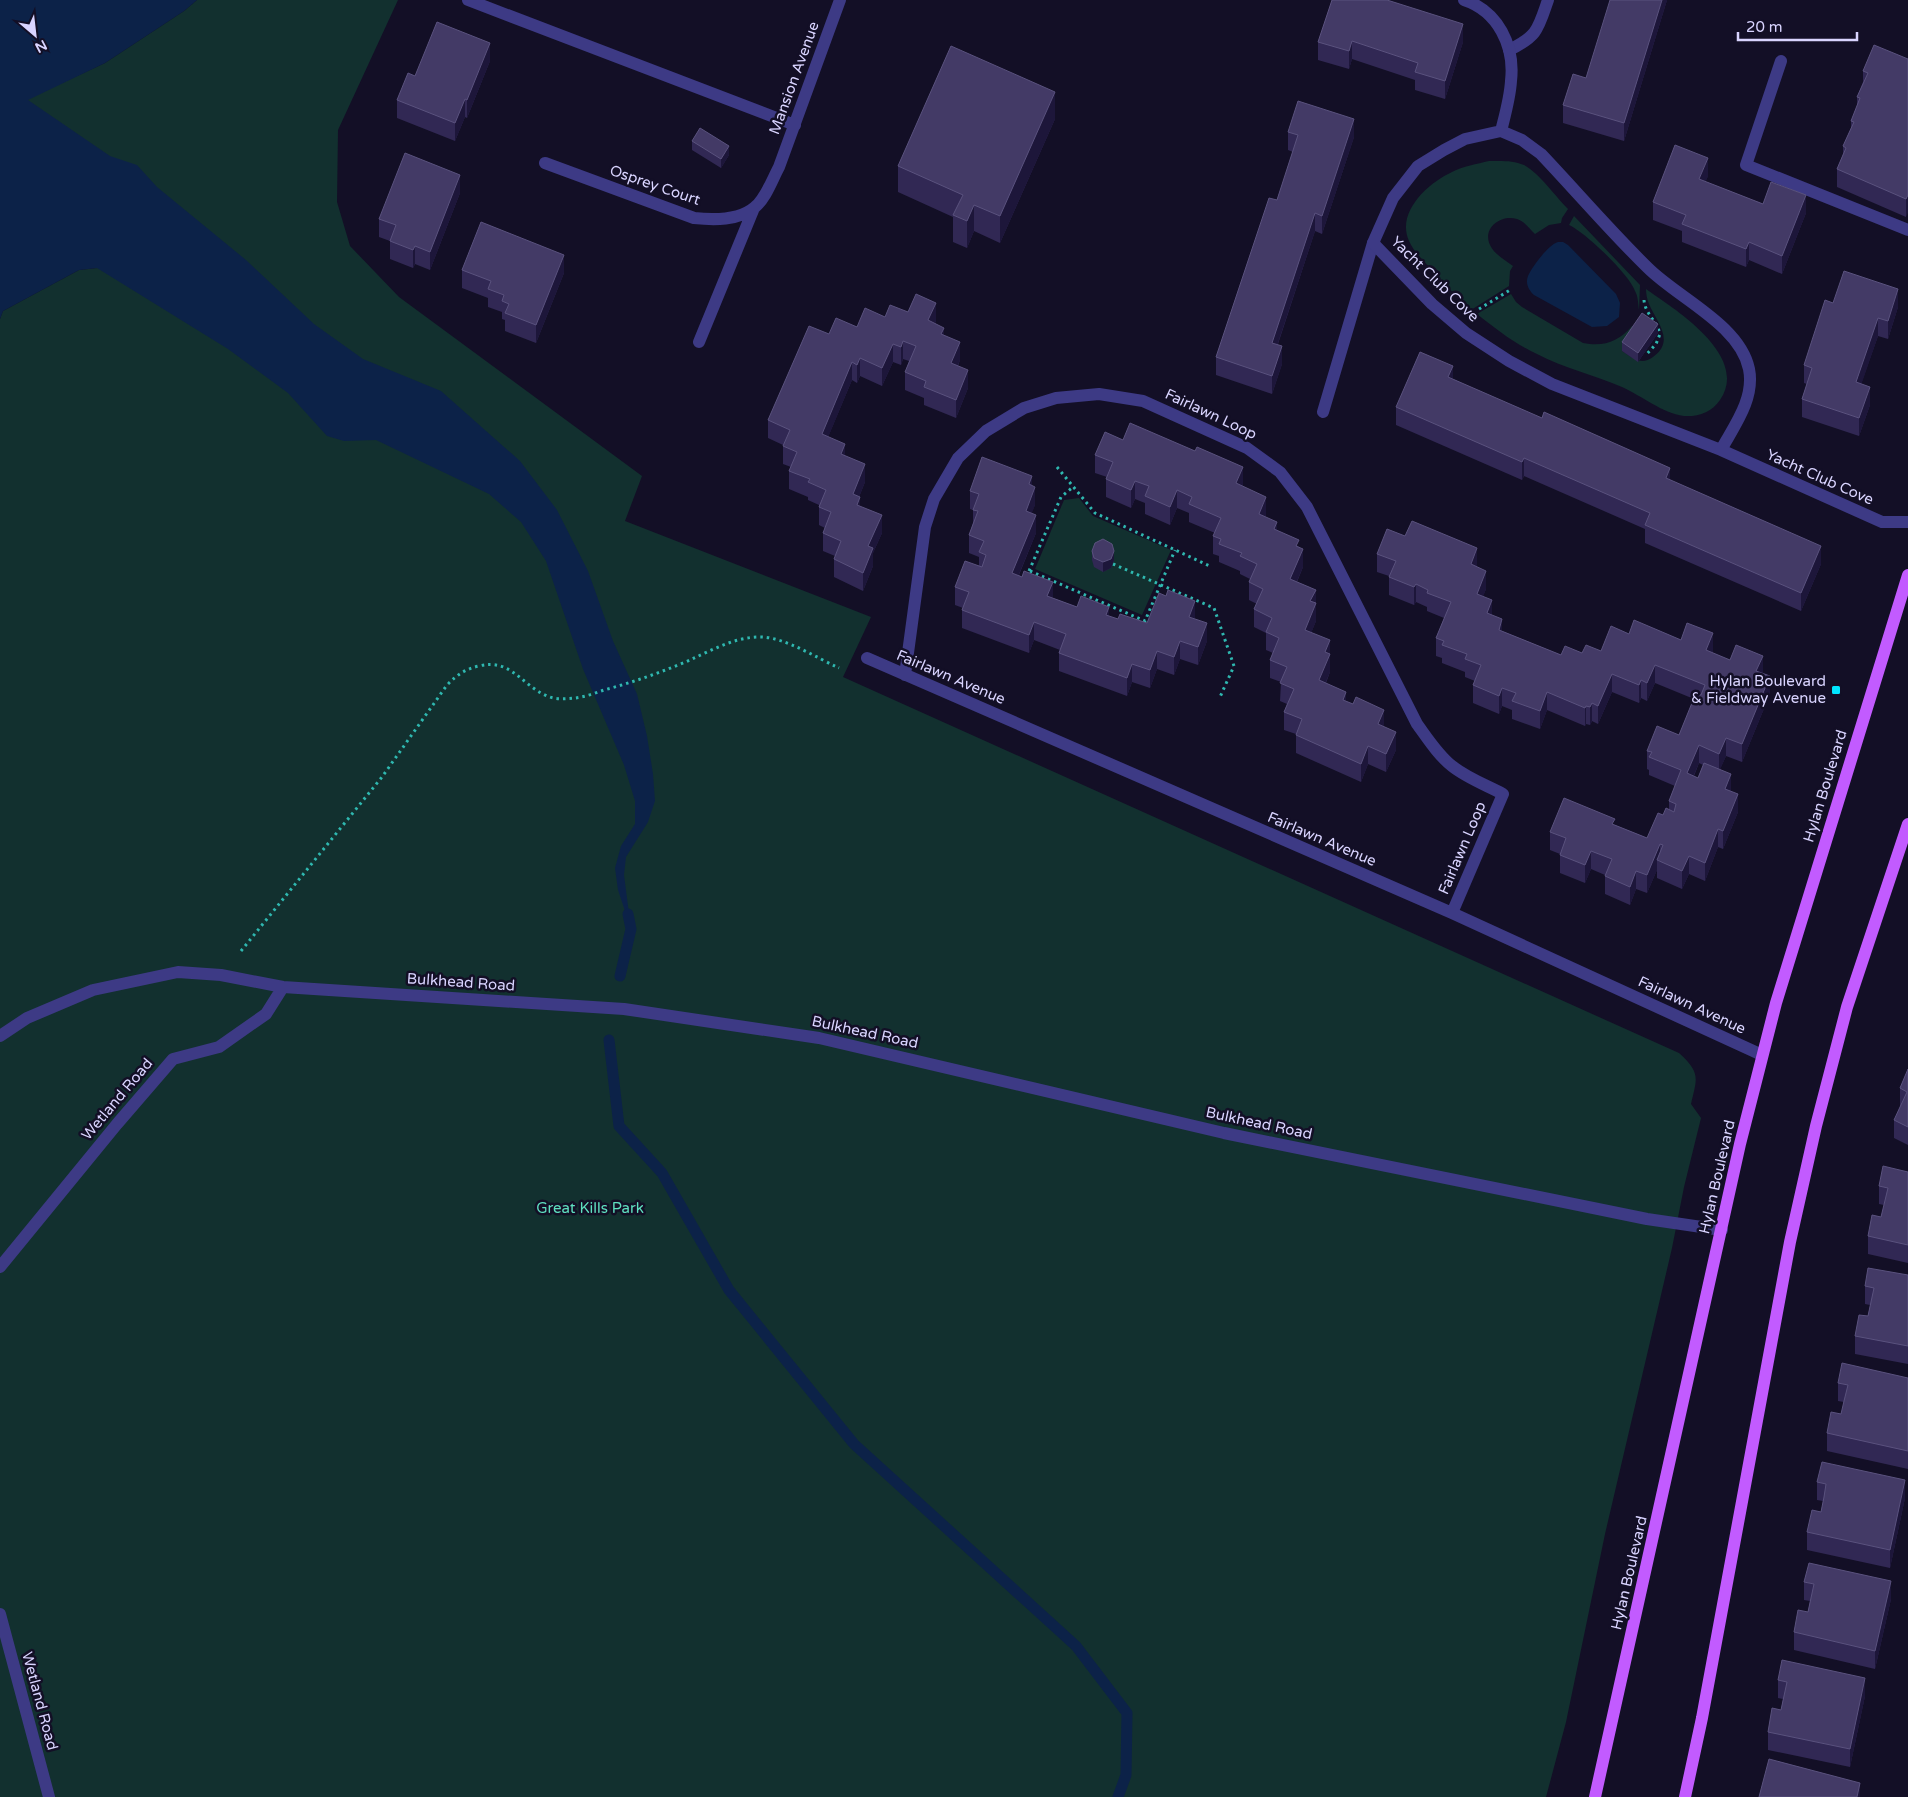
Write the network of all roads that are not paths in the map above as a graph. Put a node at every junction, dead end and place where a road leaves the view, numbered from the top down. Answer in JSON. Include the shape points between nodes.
{"nodes":[{"id":1,"x":468,"y":0,"type":"edge"},
{"id":2,"x":840,"y":0,"type":"edge"},
{"id":3,"x":1464,"y":0,"type":"edge"},
{"id":4,"x":1548,"y":0,"type":"edge"},
{"id":5,"x":1509,"y":50,"type":"junction"},
{"id":6,"x":1780,"y":61,"type":"dead end"},
{"id":7,"x":795,"y":125,"type":"junction"},
{"id":8,"x":1501,"y":131,"type":"junction"},
{"id":9,"x":545,"y":163,"type":"dead end"},
{"id":10,"x":754,"y":208,"type":"junction"},
{"id":11,"x":1908,"y":230,"type":"edge"},
{"id":12,"x":1373,"y":243,"type":"junction"},
{"id":13,"x":699,"y":342,"type":"dead end"},
{"id":14,"x":1323,"y":412,"type":"dead end"},
{"id":15,"x":1721,"y":450,"type":"junction"},
{"id":16,"x":1908,"y":522,"type":"edge"},
{"id":17,"x":1908,"y":575,"type":"edge"},
{"id":18,"x":867,"y":658,"type":"dead end"},
{"id":19,"x":906,"y":675,"type":"junction"},
{"id":20,"x":1908,"y":824,"type":"edge"},
{"id":21,"x":1452,"y":912,"type":"junction"},
{"id":22,"x":283,"y":987,"type":"junction"},
{"id":23,"x":0,"y":1036,"type":"edge"},
{"id":24,"x":1762,"y":1054,"type":"junction"},
{"id":25,"x":1722,"y":1230,"type":"junction"},
{"id":26,"x":0,"y":1267,"type":"edge"},
{"id":27,"x":0,"y":1614,"type":"edge"},
{"id":28,"x":49,"y":1797,"type":"edge"},
{"id":29,"x":1596,"y":1797,"type":"edge"},
{"id":30,"x":1685,"y":1797,"type":"edge"}],
"edges":[{"from":1,"to":7,"type":"street"},
{"from":2,"to":7,"type":"street","name":"Mansion Avenue"},
{"from":3,"to":5,"type":"street","via":[[1489,13],[1500,26]]},
{"from":4,"to":5,"type":"street","via":[[1538,29],[1526,42]]},
{"from":5,"to":8,"type":"street","via":[[1512,80]]},
{"from":6,"to":11,"type":"street","via":[[1746,165]]},
{"from":7,"to":10,"type":"street","name":"Mansion Avenue","via":[[779,167]]},
{"from":8,"to":12,"type":"street","name":"Yacht Club Cove","via":[[1465,139],[1418,166],[1393,198]]},
{"from":8,"to":15,"type":"street","via":[[1522,140],[1541,154],[1649,270],[1720,326],[1743,353],[1749,370],[1749,389],[1744,408]]},
{"from":9,"to":10,"type":"street","name":"Osprey Court","via":[[694,218],[714,220]]},
{"from":10,"to":13,"type":"street"},
{"from":12,"to":14,"type":"street"},
{"from":12,"to":15,"type":"street","name":"Yacht Club Cove","via":[[1432,304],[1466,333],[1509,361],[1552,384]]},
{"from":15,"to":16,"type":"street","name":"Yacht Club Cove","via":[[1882,522]]},
{"from":17,"to":24,"type":"main road","name":"Hylan Boulevard"},
{"from":18,"to":19,"type":"street","name":"Fairlawn Avenue"},
{"from":19,"to":21,"type":"street","name":"Fairlawn Avenue"},
{"from":19,"to":21,"type":"street","name":"Fairlawn Loop","via":[[925,527],[934,499],[958,458],[986,431],[1024,408],[1056,398],[1099,394],[1143,401],[1247,448],[1280,472],[1307,507],[1417,724],[1451,765],[1503,794]]},
{"from":20,"to":30,"type":"main road","via":[[1847,1007],[1813,1136]]},
{"from":21,"to":24,"type":"street","name":"Fairlawn Avenue"},
{"from":22,"to":23,"type":"street","name":"Bulkhead Road","via":[[221,975],[178,972],[93,990],[27,1018]]},
{"from":22,"to":25,"type":"street","name":"Bulkhead Road","via":[[624,1009],[819,1038],[1224,1133],[1647,1219]]},
{"from":22,"to":26,"type":"street","name":"Wetland Road","via":[[266,1014],[219,1048],[173,1059]]},
{"from":24,"to":25,"type":"main road","name":"Hylan Boulevard"},
{"from":25,"to":29,"type":"main road","name":"Hylan Boulevard"},
{"from":27,"to":28,"type":"street","name":"Wetland Road"}]}
